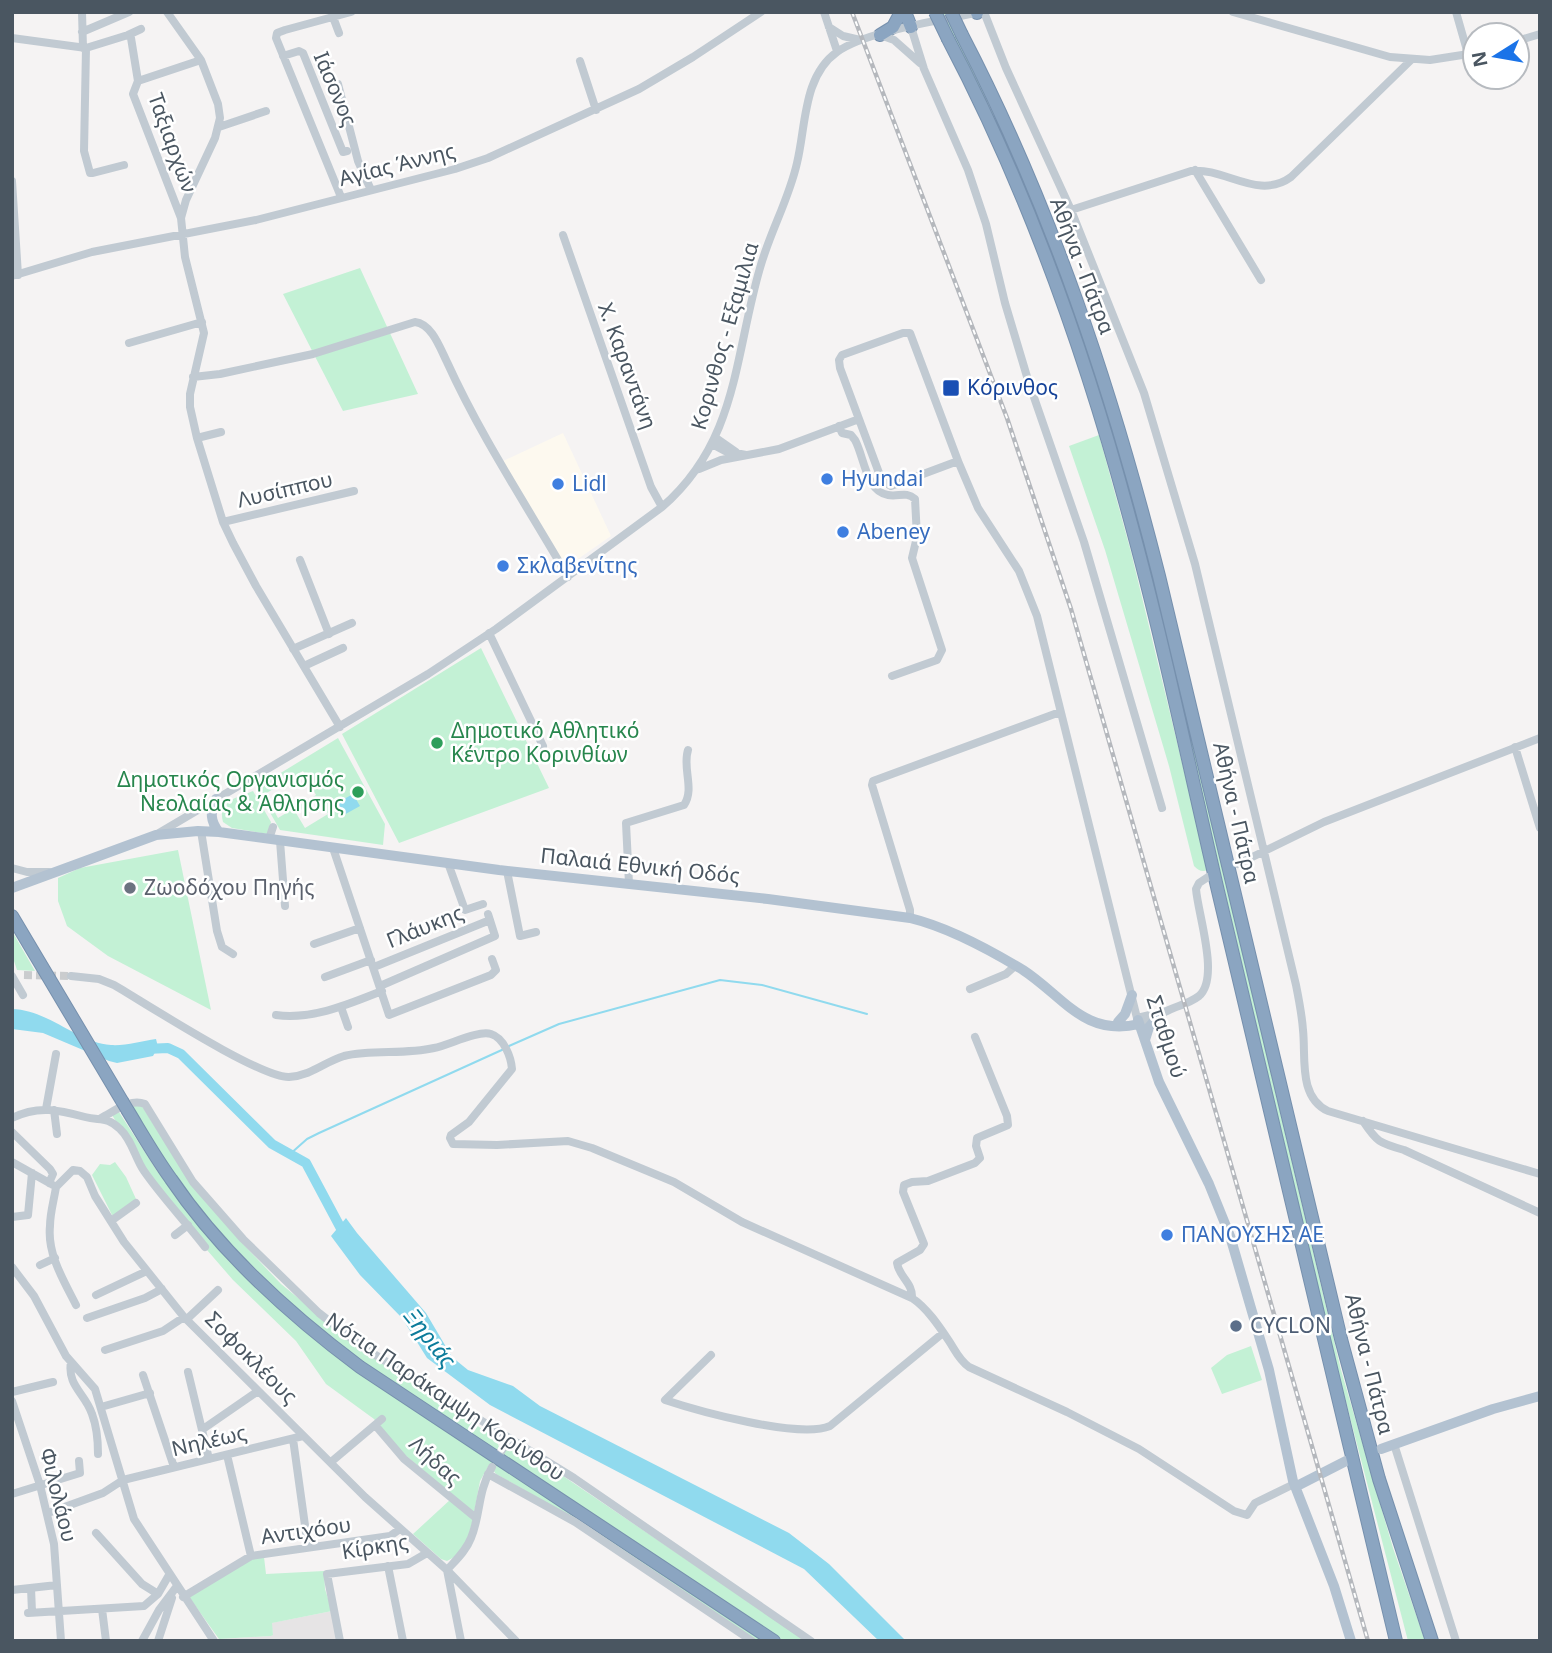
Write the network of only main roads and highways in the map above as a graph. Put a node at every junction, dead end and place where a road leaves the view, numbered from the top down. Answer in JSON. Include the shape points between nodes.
{"nodes":[{"id":1,"x":903,"y":12,"type":"edge"},
{"id":2,"x":934,"y":12,"type":"edge"},
{"id":3,"x":951,"y":12,"type":"edge"},
{"id":4,"x":911,"y":27,"type":"road end"},
{"id":5,"x":880,"y":34,"type":"road end"},
{"id":6,"x":216,"y":799,"type":"road end"},
{"id":7,"x":219,"y":832,"type":"junction"},
{"id":8,"x":12,"y":888,"type":"edge"},
{"id":9,"x":12,"y":916,"type":"edge"},
{"id":10,"x":1132,"y":995,"type":"road end"},
{"id":11,"x":1156,"y":1018,"type":"road end"},
{"id":12,"x":1138,"y":1021,"type":"joint"},
{"id":13,"x":1114,"y":1024,"type":"junction"},
{"id":14,"x":1146,"y":1046,"type":"junction"},
{"id":15,"x":1540,"y":1396,"type":"edge"},
{"id":16,"x":1381,"y":1449,"type":"dead end"},
{"id":17,"x":1346,"y":1461,"type":"dead end"},
{"id":18,"x":1294,"y":1484,"type":"junction"},
{"id":19,"x":774,"y":1641,"type":"edge"},
{"id":20,"x":1352,"y":1641,"type":"edge"},
{"id":21,"x":1398,"y":1641,"type":"edge"},
{"id":22,"x":1432,"y":1641,"type":"edge"}],
"edges":[{"from":1,"to":4,"type":"highway"},
{"from":1,"to":5,"type":"highway","via":[[893,27]]},
{"from":2,"to":21,"type":"highway","name":"Αθήνα - Πάτρα","bridge":true,"via":[[990,127],[1048,265],[1127,508]]},
{"from":3,"to":22,"type":"highway","name":"Αθήνα - Πάτρα","bridge":true,"via":[[1048,227],[1125,450],[1163,589],[1344,1351],[1387,1507]]},
{"from":6,"to":7,"type":"main road","via":[[211,817]]},
{"from":7,"to":8,"type":"main road","name":"Παλαιά Εθνική Οδός","via":[[156,835]]},
{"from":7,"to":13,"type":"main road","name":"Παλαιά Εθνική Οδός","via":[[910,918],[1015,966],[1039,980],[1066,1007],[1092,1021]]},
{"from":9,"to":19,"type":"highway","name":"Νότια Παράκαμψη Κορίνθου","via":[[171,1180],[253,1275],[322,1338],[371,1374]]},
{"from":10,"to":13,"type":"main road","via":[[1125,1014]]},
{"from":11,"to":14,"type":"main road","via":[[1146,1032]]},
{"from":12,"to":13,"type":"main road","name":"Παλαιά Εθνική Οδός"},
{"from":12,"to":14,"type":"main road","name":"Σταθμού"},
{"from":13,"to":14,"type":"main road"},
{"from":14,"to":18,"type":"main road","name":"Σταθμού","via":[[1230,1236],[1269,1370]]},
{"from":15,"to":16,"type":"main road"},
{"from":17,"to":18,"type":"main road"},
{"from":18,"to":20,"type":"main road","name":"Σταθμού"}]}
